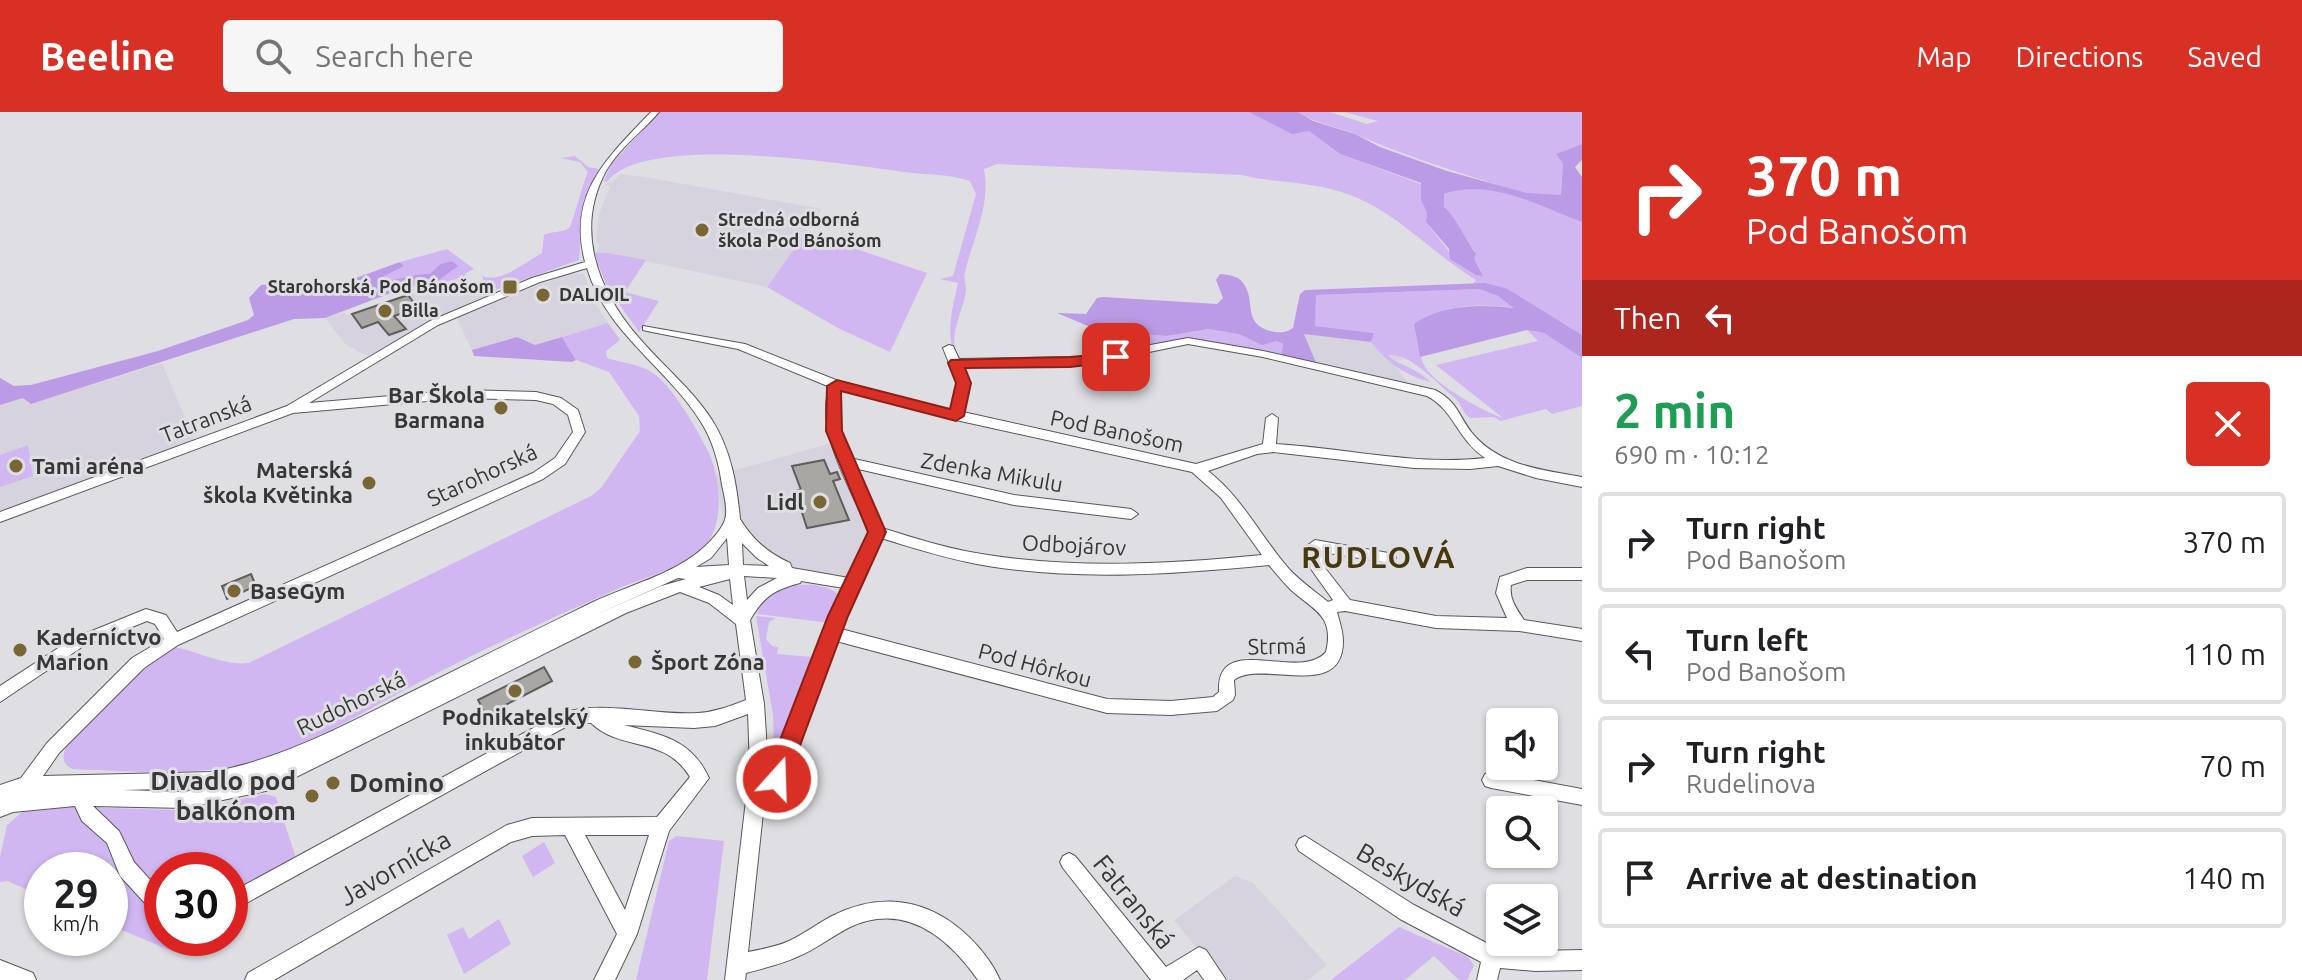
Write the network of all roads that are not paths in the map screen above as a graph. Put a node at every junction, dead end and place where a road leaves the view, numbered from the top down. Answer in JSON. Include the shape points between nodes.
{"nodes":[{"id":1,"x":655,"y":112,"type":"edge"},
{"id":2,"x":589,"y":264,"type":"junction"},
{"id":3,"x":647,"y":328,"type":"dead end"},
{"id":4,"x":949,"y":348,"type":"dead end"},
{"id":5,"x":956,"y":363,"type":"junction"},
{"id":6,"x":348,"y":375,"type":"junction"},
{"id":7,"x":837,"y":385,"type":"junction"},
{"id":8,"x":360,"y":402,"type":"junction"},
{"id":9,"x":291,"y":409,"type":"junction"},
{"id":10,"x":956,"y":416,"type":"junction"},
{"id":11,"x":1272,"y":418,"type":"dead end"},
{"id":12,"x":1269,"y":447,"type":"junction"},
{"id":13,"x":1499,"y":461,"type":"junction"},
{"id":14,"x":847,"y":462,"type":"junction"},
{"id":15,"x":1226,"y":463,"type":"junction"},
{"id":16,"x":1196,"y":468,"type":"junction"},
{"id":17,"x":1582,"y":482,"type":"edge"},
{"id":18,"x":1226,"y":493,"type":"junction"},
{"id":19,"x":1131,"y":514,"type":"dead end"},
{"id":20,"x":0,"y":517,"type":"edge"},
{"id":21,"x":732,"y":517,"type":"junction"},
{"id":22,"x":877,"y":532,"type":"junction"},
{"id":23,"x":1389,"y":558,"type":"dead end"},
{"id":24,"x":1273,"y":559,"type":"junction"},
{"id":25,"x":737,"y":572,"type":"junction"},
{"id":26,"x":1582,"y":574,"type":"edge"},
{"id":27,"x":807,"y":575,"type":"junction"},
{"id":28,"x":677,"y":581,"type":"junction"},
{"id":29,"x":852,"y":584,"type":"junction"},
{"id":30,"x":1345,"y":605,"type":"junction"},
{"id":31,"x":1328,"y":611,"type":"junction"},
{"id":32,"x":743,"y":621,"type":"junction"},
{"id":33,"x":1519,"y":625,"type":"junction"},
{"id":34,"x":831,"y":633,"type":"junction"},
{"id":35,"x":1582,"y":635,"type":"edge"},
{"id":36,"x":173,"y":641,"type":"junction"},
{"id":37,"x":0,"y":695,"type":"edge"},
{"id":38,"x":1227,"y":695,"type":"joint"},
{"id":39,"x":756,"y":704,"type":"junction"},
{"id":40,"x":595,"y":716,"type":"junction"},
{"id":41,"x":777,"y":779,"type":"dead end"},
{"id":42,"x":1491,"y":780,"type":"dead end"},
{"id":43,"x":29,"y":784,"type":"junction"},
{"id":44,"x":80,"y":797,"type":"junction"},
{"id":45,"x":1582,"y":797,"type":"edge"},
{"id":46,"x":4,"y":802,"type":"edge"},
{"id":47,"x":570,"y":826,"type":"junction"},
{"id":48,"x":661,"y":826,"type":"junction"},
{"id":49,"x":1305,"y":845,"type":"dead end"},
{"id":50,"x":1069,"y":862,"type":"dead end"},
{"id":51,"x":144,"y":887,"type":"edge"},
{"id":52,"x":248,"y":893,"type":"edge"},
{"id":53,"x":627,"y":934,"type":"junction"},
{"id":54,"x":1492,"y":957,"type":"junction"},
{"id":55,"x":1582,"y":960,"type":"edge"},
{"id":56,"x":0,"y":970,"type":"edge"},
{"id":57,"x":736,"y":972,"type":"edge"},
{"id":58,"x":26,"y":980,"type":"edge"},
{"id":59,"x":255,"y":980,"type":"edge"},
{"id":60,"x":604,"y":980,"type":"edge"},
{"id":61,"x":990,"y":980,"type":"edge"},
{"id":62,"x":1216,"y":980,"type":"edge"},
{"id":63,"x":1487,"y":980,"type":"edge"}],
"edges":[{"from":1,"to":2,"type":"street","via":[[597,182],[585,222]]},
{"from":2,"to":6,"type":"street","via":[[434,323]]},
{"from":2,"to":21,"type":"street","via":[[615,318],[712,429],[726,470]]},
{"from":3,"to":7,"type":"street","name":"Pod Banošom","via":[[741,346]]},
{"from":4,"to":5,"type":"street"},
{"from":5,"to":10,"type":"street","via":[[963,383]]},
{"from":5,"to":13,"type":"street","via":[[1086,361],[1180,341],[1277,357],[1440,397],[1451,405],[1468,437]]},
{"from":6,"to":8,"type":"street"},
{"from":6,"to":9,"type":"street"},
{"from":7,"to":10,"type":"street","name":"Pod Banošom"},
{"from":7,"to":14,"type":"street","via":[[831,396],[833,426]]},
{"from":8,"to":9,"type":"street","name":"Starohorská"},
{"from":8,"to":36,"type":"street","name":"Starohorská","via":[[461,394],[551,399],[574,413],[579,432],[560,461],[538,476]]},
{"from":9,"to":20,"type":"street","name":"Tatranská"},
{"from":10,"to":16,"type":"street","name":"Pod Banošom"},
{"from":11,"to":12,"type":"street"},
{"from":12,"to":13,"type":"street","name":"Pod Banošom","via":[[1419,464]]},
{"from":12,"to":15,"type":"street","name":"Pod Banošom"},
{"from":13,"to":17,"type":"street","via":[[1533,474]]},
{"from":14,"to":19,"type":"street","name":"Zdenka Mikulu","via":[[1014,500]]},
{"from":14,"to":22,"type":"street"},
{"from":15,"to":16,"type":"street","name":"Pod Banošom"},
{"from":15,"to":18,"type":"street"},
{"from":16,"to":18,"type":"street","name":"Strmá"},
{"from":18,"to":24,"type":"street","name":"Strmá"},
{"from":21,"to":25,"type":"street"},
{"from":21,"to":27,"type":"street","via":[[750,547],[769,561]]},
{"from":21,"to":28,"type":"street","name":"Rudohorská","via":[[706,554]]},
{"from":22,"to":24,"type":"street","name":"Odbojárov","via":[[969,557],[1032,565],[1148,570]]},
{"from":22,"to":29,"type":"street"},
{"from":23,"to":30,"type":"street","via":[[1317,544],[1318,569]]},
{"from":24,"to":31,"type":"street","name":"Strmá"},
{"from":25,"to":27,"type":"street","name":"Rudohorská"},
{"from":25,"to":28,"type":"street","name":"Rudohorská"},
{"from":25,"to":32,"type":"street"},
{"from":26,"to":33,"type":"street","via":[[1527,574],[1505,581],[1504,599]]},
{"from":27,"to":29,"type":"street"},
{"from":27,"to":32,"type":"street","via":[[779,581],[754,599]]},
{"from":28,"to":32,"type":"street"},
{"from":28,"to":43,"type":"street","name":"Rudohorská","via":[[615,598],[273,765],[212,780]]},
{"from":28,"to":44,"type":"street","name":"Rudohorská","via":[[270,782],[185,800]]},
{"from":29,"to":34,"type":"street"},
{"from":30,"to":31,"type":"street"},
{"from":30,"to":33,"type":"street","via":[[1436,622]]},
{"from":31,"to":38,"type":"street","name":"Strmá","via":[[1336,644],[1327,662],[1310,669],[1235,669],[1226,677]]},
{"from":32,"to":39,"type":"street"},
{"from":33,"to":35,"type":"street"},
{"from":34,"to":38,"type":"street","name":"Pod Hôrkou","via":[[1107,706],[1208,706]]},
{"from":34,"to":41,"type":"street"},
{"from":36,"to":37,"type":"street","via":[[161,620],[146,615],[77,643]]},
{"from":36,"to":43,"type":"street","name":"Starohorská","via":[[138,663],[96,703],[53,748]]},
{"from":39,"to":40,"type":"street","via":[[694,721]]},
{"from":39,"to":57,"type":"street","via":[[759,766]]},
{"from":40,"to":48,"type":"street","via":[[600,724],[677,749],[695,766],[700,778]]},
{"from":40,"to":52,"type":"street","via":[[578,715],[547,726]]},
{"from":42,"to":45,"type":"street"},
{"from":43,"to":46,"type":"street","name":"Rudohorská"},
{"from":44,"to":46,"type":"street","name":"Rudohorská"},
{"from":44,"to":51,"type":"street"},
{"from":47,"to":48,"type":"street","name":"Javornícka"},
{"from":47,"to":53,"type":"street"},
{"from":47,"to":59,"type":"street","name":"Javornícka","via":[[507,834]]},
{"from":48,"to":53,"type":"street"},
{"from":49,"to":54,"type":"street","name":"Beskydská","via":[[1407,912]]},
{"from":50,"to":62,"type":"street","name":"Fatranská","via":[[1160,975],[1169,978],[1199,957]]},
{"from":53,"to":60,"type":"street"},
{"from":54,"to":55,"type":"street","name":"Beskydská"},
{"from":54,"to":63,"type":"street"},
{"from":56,"to":58,"type":"street"},
{"from":57,"to":61,"type":"street","via":[[849,918],[897,909],[945,928]]}]}
